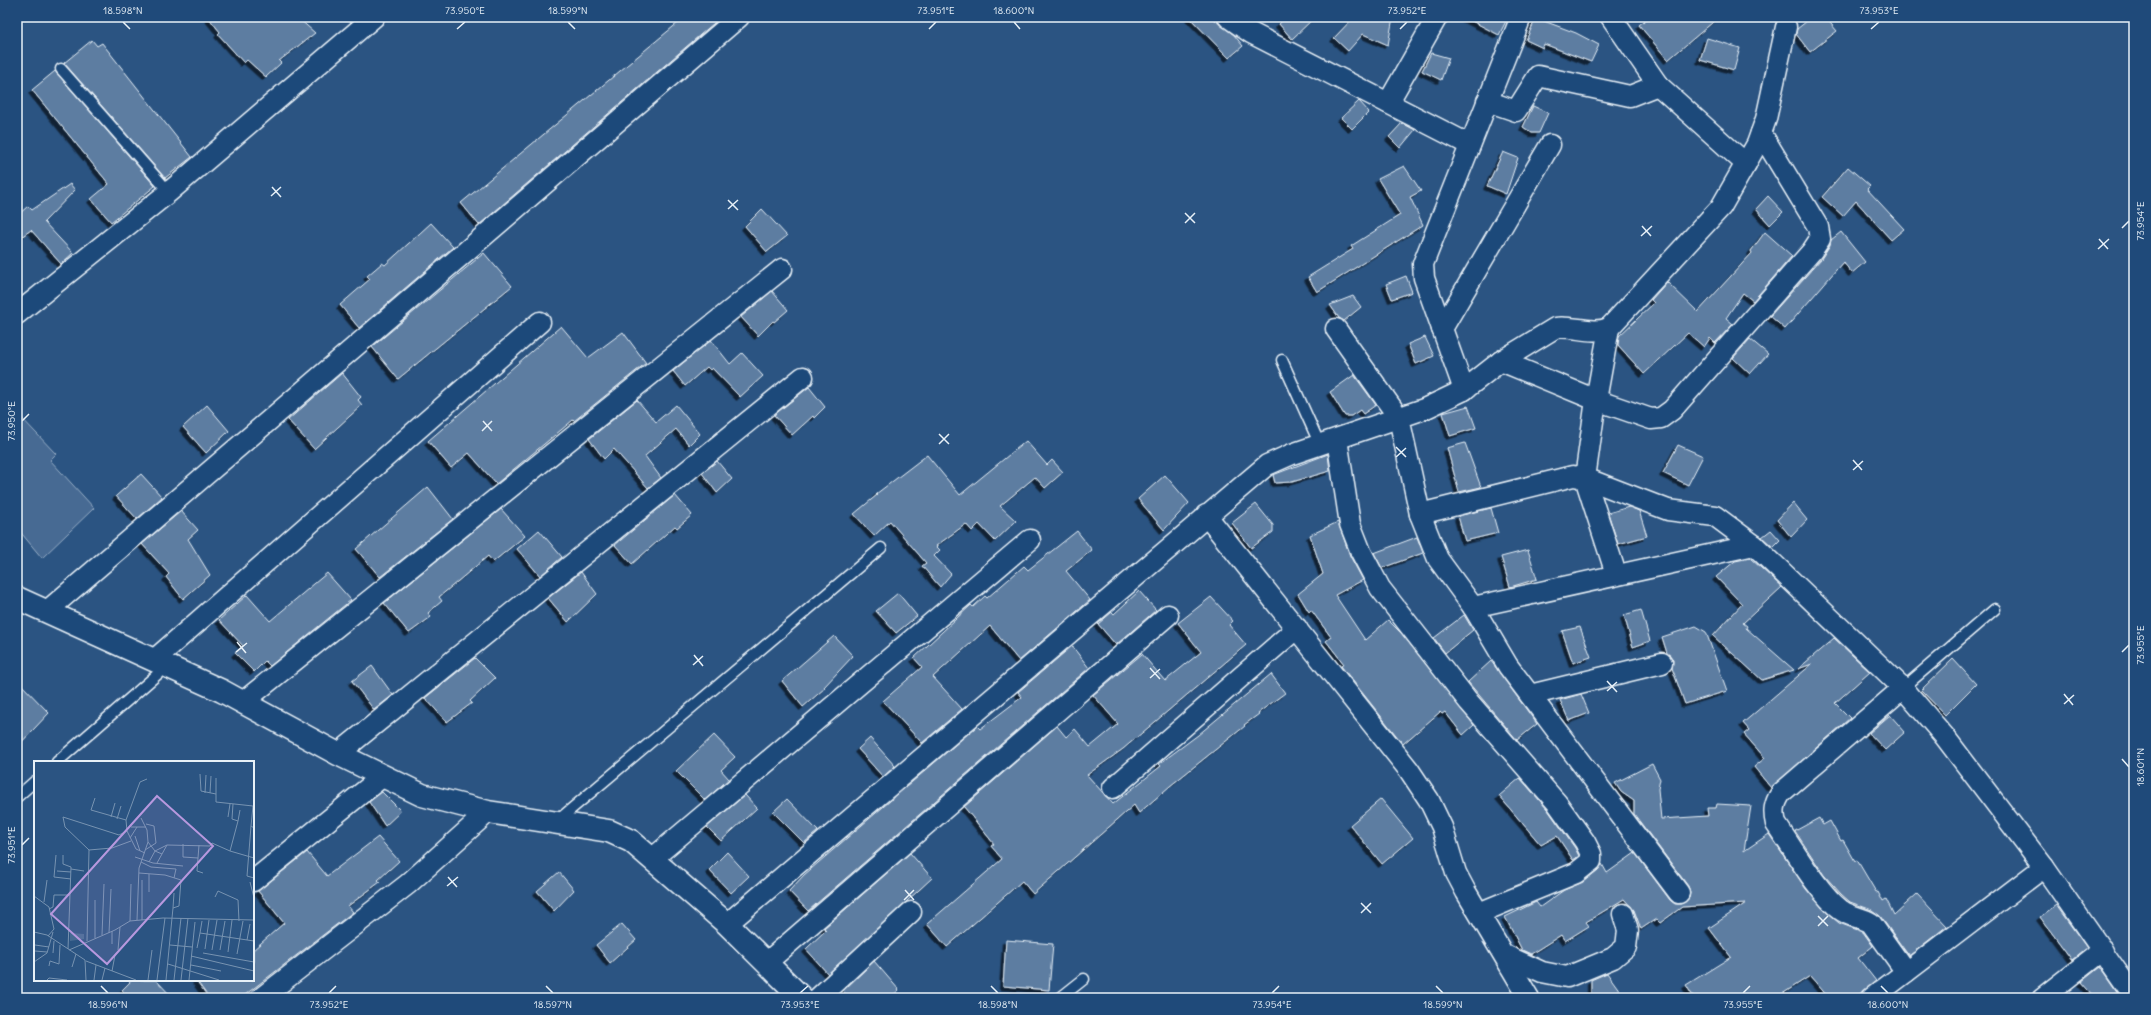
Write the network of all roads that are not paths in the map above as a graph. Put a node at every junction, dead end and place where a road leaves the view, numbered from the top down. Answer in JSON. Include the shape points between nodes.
{"nodes":[{"id":1,"x":739,"y":17,"type":"edge"},
{"id":2,"x":1228,"y":17,"type":"edge"},
{"id":3,"x":1437,"y":17,"type":"edge"},
{"id":4,"x":1521,"y":17,"type":"edge"},
{"id":5,"x":1612,"y":17,"type":"edge"},
{"id":6,"x":366,"y":19,"type":"edge"},
{"id":7,"x":1786,"y":27,"type":"dead end"},
{"id":8,"x":61,"y":69,"type":"dead end"},
{"id":9,"x":1658,"y":85,"type":"junction"},
{"id":10,"x":1487,"y":101,"type":"junction"},
{"id":11,"x":1388,"y":103,"type":"junction"},
{"id":12,"x":1761,"y":132,"type":"junction"},
{"id":13,"x":1470,"y":145,"type":"junction"},
{"id":14,"x":1550,"y":145,"type":"dead end"},
{"id":15,"x":1746,"y":164,"type":"junction"},
{"id":16,"x":169,"y":192,"type":"junction"},
{"id":17,"x":782,"y":269,"type":"dead end"},
{"id":18,"x":17,"y":314,"type":"edge"},
{"id":19,"x":540,"y":322,"type":"dead end"},
{"id":20,"x":1609,"y":328,"type":"junction"},
{"id":21,"x":1336,"y":329,"type":"dead end"},
{"id":22,"x":1442,"y":329,"type":"junction"},
{"id":23,"x":1282,"y":360,"type":"dead end"},
{"id":24,"x":1501,"y":361,"type":"junction"},
{"id":25,"x":803,"y":377,"type":"dead end"},
{"id":26,"x":1464,"y":390,"type":"junction"},
{"id":27,"x":1596,"y":400,"type":"junction"},
{"id":28,"x":1399,"y":418,"type":"junction"},
{"id":29,"x":1329,"y":442,"type":"junction"},
{"id":30,"x":1585,"y":478,"type":"junction"},
{"id":31,"x":1420,"y":514,"type":"junction"},
{"id":32,"x":1206,"y":515,"type":"junction"},
{"id":33,"x":1030,"y":540,"type":"dead end"},
{"id":34,"x":1754,"y":545,"type":"junction"},
{"id":35,"x":881,"y":548,"type":"dead end"},
{"id":36,"x":1616,"y":574,"type":"junction"},
{"id":37,"x":17,"y":598,"type":"edge"},
{"id":38,"x":1473,"y":607,"type":"junction"},
{"id":39,"x":1995,"y":609,"type":"dead end"},
{"id":40,"x":47,"y":611,"type":"junction"},
{"id":41,"x":1168,"y":614,"type":"dead end"},
{"id":42,"x":1297,"y":628,"type":"junction"},
{"id":43,"x":161,"y":663,"type":"junction"},
{"id":44,"x":1662,"y":663,"type":"dead end"},
{"id":45,"x":1903,"y":688,"type":"junction"},
{"id":46,"x":1530,"y":695,"type":"junction"},
{"id":47,"x":242,"y":702,"type":"junction"},
{"id":48,"x":338,"y":754,"type":"junction"},
{"id":49,"x":58,"y":761,"type":"edge"},
{"id":50,"x":383,"y":776,"type":"junction"},
{"id":51,"x":34,"y":783,"type":"edge"},
{"id":52,"x":1113,"y":788,"type":"dead end"},
{"id":53,"x":17,"y":797,"type":"edge"},
{"id":54,"x":488,"y":812,"type":"junction"},
{"id":55,"x":555,"y":823,"type":"junction"},
{"id":56,"x":653,"y":858,"type":"junction"},
{"id":57,"x":2044,"y":867,"type":"junction"},
{"id":58,"x":254,"y":880,"type":"edge"},
{"id":59,"x":1679,"y":893,"type":"dead end"},
{"id":60,"x":911,"y":912,"type":"dead end"},
{"id":61,"x":1480,"y":913,"type":"junction"},
{"id":62,"x":1623,"y":914,"type":"dead end"},
{"id":63,"x":727,"y":924,"type":"junction"},
{"id":64,"x":2103,"y":950,"type":"junction"},
{"id":65,"x":1505,"y":955,"type":"junction"},
{"id":66,"x":766,"y":963,"type":"junction"},
{"id":67,"x":1906,"y":972,"type":"junction"},
{"id":68,"x":1084,"y":979,"type":"dead end"},
{"id":69,"x":2134,"y":991,"type":"edge"},
{"id":70,"x":261,"y":998,"type":"edge"},
{"id":71,"x":802,"y":998,"type":"edge"},
{"id":72,"x":818,"y":998,"type":"edge"},
{"id":73,"x":1060,"y":998,"type":"edge"},
{"id":74,"x":1530,"y":998,"type":"edge"},
{"id":75,"x":1872,"y":998,"type":"edge"},
{"id":76,"x":2042,"y":998,"type":"edge"}],
"edges":[{"from":1,"to":40,"type":"street"},
{"from":2,"to":11,"type":"street","via":[[1251,33]]},
{"from":3,"to":11,"type":"street"},
{"from":4,"to":10,"type":"street"},
{"from":5,"to":9,"type":"street"},
{"from":6,"to":16,"type":"street"},
{"from":7,"to":12,"type":"street"},
{"from":8,"to":16,"type":"lane"},
{"from":9,"to":10,"type":"street","via":[[1630,96],[1538,76],[1516,111]]},
{"from":9,"to":15,"type":"street"},
{"from":10,"to":13,"type":"street"},
{"from":11,"to":13,"type":"street"},
{"from":12,"to":15,"type":"street"},
{"from":12,"to":27,"type":"street","via":[[1818,227],[1820,240],[1672,410],[1661,418],[1651,419]]},
{"from":13,"to":22,"type":"street","via":[[1423,264],[1424,278]]},
{"from":14,"to":22,"type":"street"},
{"from":15,"to":20,"type":"street","via":[[1721,207]]},
{"from":16,"to":18,"type":"street"},
{"from":17,"to":47,"type":"street"},
{"from":19,"to":43,"type":"street"},
{"from":20,"to":24,"type":"street","via":[[1600,331],[1564,326],[1555,328]]},
{"from":20,"to":27,"type":"street"},
{"from":21,"to":28,"type":"street"},
{"from":22,"to":26,"type":"street"},
{"from":23,"to":29,"type":"lane"},
{"from":24,"to":26,"type":"street"},
{"from":24,"to":27,"type":"street"},
{"from":25,"to":48,"type":"street"},
{"from":26,"to":28,"type":"street"},
{"from":27,"to":30,"type":"street"},
{"from":28,"to":29,"type":"street"},
{"from":28,"to":31,"type":"street"},
{"from":29,"to":32,"type":"street","via":[[1267,465]]},
{"from":29,"to":61,"type":"street","via":[[1350,524],[1380,588],[1469,702],[1557,803],[1591,854],[1591,861],[1576,873]]},
{"from":30,"to":31,"type":"street","via":[[1573,476]]},
{"from":30,"to":34,"type":"street","via":[[1668,510],[1715,516]]},
{"from":30,"to":36,"type":"street"},
{"from":31,"to":38,"type":"street","via":[[1438,558]]},
{"from":32,"to":42,"type":"street"},
{"from":32,"to":63,"type":"street"},
{"from":33,"to":56,"type":"street"},
{"from":34,"to":36,"type":"street"},
{"from":34,"to":45,"type":"street"},
{"from":35,"to":55,"type":"lane"},
{"from":36,"to":38,"type":"street"},
{"from":37,"to":40,"type":"street"},
{"from":38,"to":46,"type":"street","via":[[1508,666]]},
{"from":39,"to":45,"type":"lane"},
{"from":40,"to":43,"type":"street"},
{"from":41,"to":66,"type":"street"},
{"from":42,"to":52,"type":"street"},
{"from":42,"to":61,"type":"street","via":[[1409,770],[1429,800],[1442,827],[1456,873]]},
{"from":43,"to":47,"type":"street"},
{"from":43,"to":49,"type":"lane"},
{"from":44,"to":46,"type":"street"},
{"from":45,"to":57,"type":"street","via":[[1945,737]]},
{"from":45,"to":67,"type":"street","via":[[1780,793],[1773,812],[1776,824],[1829,899],[1850,916],[1863,918],[1871,923]]},
{"from":46,"to":59,"type":"street"},
{"from":47,"to":48,"type":"street"},
{"from":48,"to":50,"type":"street"},
{"from":50,"to":54,"type":"street","via":[[422,795]]},
{"from":50,"to":58,"type":"street"},
{"from":51,"to":53,"type":"lane"},
{"from":54,"to":55,"type":"street"},
{"from":54,"to":70,"type":"street","via":[[408,884]]},
{"from":55,"to":56,"type":"street","via":[[608,831],[631,840]]},
{"from":56,"to":63,"type":"street"},
{"from":57,"to":64,"type":"street"},
{"from":57,"to":67,"type":"street"},
{"from":60,"to":72,"type":"street"},
{"from":61,"to":65,"type":"street"},
{"from":62,"to":65,"type":"street","via":[[1628,930],[1626,947],[1613,958],[1567,977],[1542,972]]},
{"from":63,"to":66,"type":"street"},
{"from":64,"to":69,"type":"street","via":[[2127,986]]},
{"from":64,"to":76,"type":"street"},
{"from":65,"to":74,"type":"street"},
{"from":66,"to":71,"type":"street"},
{"from":67,"to":75,"type":"street"},
{"from":68,"to":73,"type":"lane"}]}
